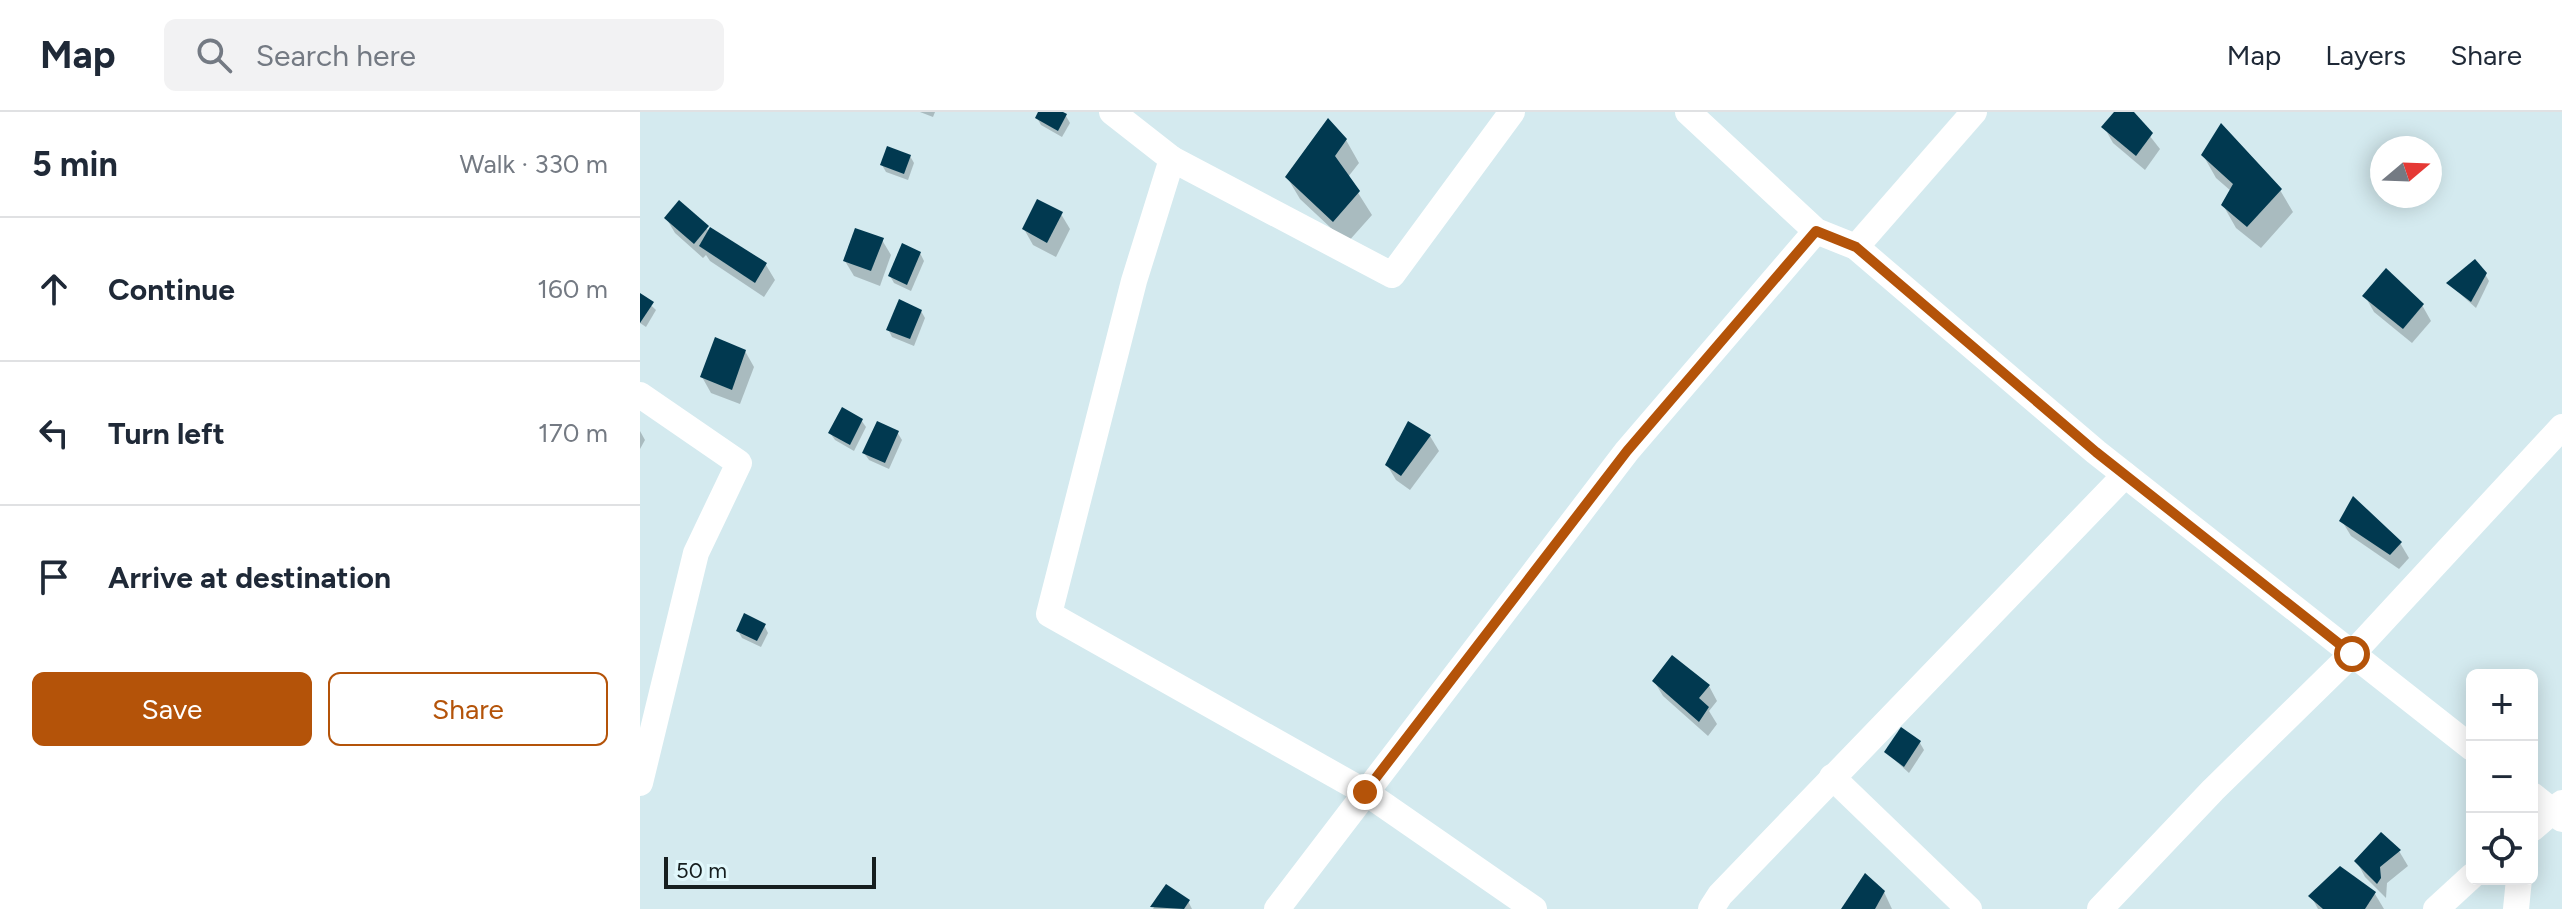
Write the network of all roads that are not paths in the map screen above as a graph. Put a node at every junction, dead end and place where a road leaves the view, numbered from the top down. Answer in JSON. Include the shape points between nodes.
{"nodes":[{"id":1,"x":1112,"y":112,"type":"edge"},
{"id":2,"x":1512,"y":112,"type":"edge"},
{"id":3,"x":1688,"y":112,"type":"edge"},
{"id":4,"x":1974,"y":112,"type":"edge"},
{"id":5,"x":1172,"y":159,"type":"junction"},
{"id":6,"x":1816,"y":231,"type":"junction"},
{"id":7,"x":1856,"y":247,"type":"junction"},
{"id":8,"x":640,"y":395,"type":"edge"},
{"id":9,"x":2562,"y":427,"type":"edge"},
{"id":10,"x":2125,"y":475,"type":"junction"},
{"id":11,"x":2352,"y":654,"type":"junction"},
{"id":12,"x":2466,"y":743,"type":"edge"},
{"id":13,"x":1832,"y":777,"type":"junction"},
{"id":14,"x":640,"y":783,"type":"edge"},
{"id":15,"x":1365,"y":792,"type":"junction"},
{"id":16,"x":2538,"y":799,"type":"edge"},
{"id":17,"x":2559,"y":811,"type":"edge"},
{"id":18,"x":2538,"y":825,"type":"edge"},
{"id":19,"x":2466,"y":882,"type":"edge"},
{"id":20,"x":2518,"y":885,"type":"edge"},
{"id":21,"x":1277,"y":909,"type":"edge"},
{"id":22,"x":1534,"y":909,"type":"edge"},
{"id":23,"x":1711,"y":909,"type":"edge"},
{"id":24,"x":1969,"y":909,"type":"edge"},
{"id":25,"x":2100,"y":909,"type":"edge"},
{"id":26,"x":2436,"y":909,"type":"edge"},
{"id":27,"x":2516,"y":909,"type":"edge"}],
"edges":[{"from":1,"to":5,"type":"street"},
{"from":2,"to":5,"type":"street","via":[[1392,275]]},
{"from":3,"to":6,"type":"street"},
{"from":4,"to":7,"type":"street"},
{"from":5,"to":15,"type":"street","via":[[1134,281],[1049,614]]},
{"from":6,"to":7,"type":"street"},
{"from":6,"to":15,"type":"street","via":[[1627,451]]},
{"from":7,"to":10,"type":"street"},
{"from":8,"to":14,"type":"street","via":[[739,463],[696,553]]},
{"from":9,"to":11,"type":"street"},
{"from":10,"to":11,"type":"street"},
{"from":10,"to":13,"type":"street"},
{"from":11,"to":12,"type":"street"},
{"from":11,"to":25,"type":"street"},
{"from":13,"to":23,"type":"street"},
{"from":13,"to":24,"type":"street"},
{"from":15,"to":21,"type":"street"},
{"from":15,"to":22,"type":"street"},
{"from":16,"to":17,"type":"street"},
{"from":17,"to":18,"type":"street"},
{"from":19,"to":26,"type":"street"},
{"from":20,"to":27,"type":"street"}]}
